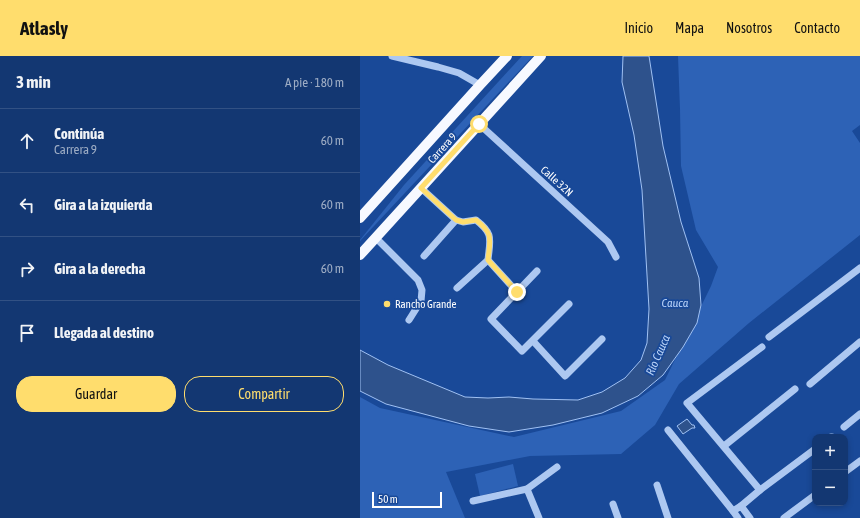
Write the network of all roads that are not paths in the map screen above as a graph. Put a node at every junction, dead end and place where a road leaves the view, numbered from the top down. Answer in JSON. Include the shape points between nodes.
{"nodes":[{"id":1,"x":392,"y":56,"type":"edge"},
{"id":2,"x":507,"y":56,"type":"edge"},
{"id":3,"x":541,"y":56,"type":"edge"},
{"id":4,"x":480,"y":85,"type":"junction"},
{"id":5,"x":479,"y":124,"type":"junction"},
{"id":6,"x":421,"y":188,"type":"junction"},
{"id":7,"x":360,"y":218,"type":"edge"},
{"id":8,"x":456,"y":220,"type":"junction"},
{"id":9,"x":376,"y":238,"type":"junction"},
{"id":10,"x":360,"y":255,"type":"edge"},
{"id":11,"x":424,"y":256,"type":"dead end"},
{"id":12,"x":616,"y":257,"type":"dead end"},
{"id":13,"x":488,"y":260,"type":"junction"},
{"id":14,"x":860,"y":268,"type":"edge"},
{"id":15,"x":537,"y":271,"type":"dead end"},
{"id":16,"x":457,"y":288,"type":"dead end"},
{"id":17,"x":517,"y":292,"type":"junction"},
{"id":18,"x":569,"y":304,"type":"dead end"},
{"id":19,"x":409,"y":320,"type":"dead end"},
{"id":20,"x":769,"y":337,"type":"dead end"},
{"id":21,"x":602,"y":339,"type":"dead end"},
{"id":22,"x":533,"y":341,"type":"junction"},
{"id":23,"x":860,"y":342,"type":"edge"},
{"id":24,"x":762,"y":347,"type":"dead end"},
{"id":25,"x":810,"y":384,"type":"dead end"},
{"id":26,"x":795,"y":389,"type":"dead end"},
{"id":27,"x":860,"y":414,"type":"edge"},
{"id":28,"x":844,"y":428,"type":"dead end"},
{"id":29,"x":668,"y":430,"type":"dead end"},
{"id":30,"x":724,"y":446,"type":"junction"},
{"id":31,"x":812,"y":451,"type":"edge"},
{"id":32,"x":860,"y":461,"type":"edge"},
{"id":33,"x":557,"y":467,"type":"dead end"},
{"id":34,"x":848,"y":470,"type":"edge"},
{"id":35,"x":657,"y":485,"type":"dead end"},
{"id":36,"x":527,"y":489,"type":"junction"},
{"id":37,"x":760,"y":490,"type":"junction"},
{"id":38,"x":812,"y":496,"type":"edge"},
{"id":39,"x":473,"y":501,"type":"dead end"},
{"id":40,"x":613,"y":504,"type":"dead end"},
{"id":41,"x":741,"y":506,"type":"junction"},
{"id":42,"x":733,"y":511,"type":"junction"},
{"id":43,"x":539,"y":518,"type":"edge"},
{"id":44,"x":618,"y":518,"type":"edge"},
{"id":45,"x":668,"y":518,"type":"edge"},
{"id":46,"x":738,"y":518,"type":"edge"},
{"id":47,"x":750,"y":518,"type":"edge"},
{"id":48,"x":784,"y":518,"type":"edge"}],
"edges":[{"from":1,"to":4,"type":"street","via":[[459,73]]},
{"from":2,"to":4,"type":"main road","name":"Carrera 9"},
{"from":3,"to":5,"type":"main road","name":"Carrera 9"},
{"from":4,"to":7,"type":"main road","name":"Carrera 9"},
{"from":5,"to":6,"type":"main road","name":"Carrera 9"},
{"from":5,"to":12,"type":"street","name":"Calle 32N","via":[[608,242]]},
{"from":6,"to":8,"type":"street"},
{"from":6,"to":9,"type":"main road","name":"Carrera 9"},
{"from":8,"to":11,"type":"street"},
{"from":8,"to":13,"type":"street","via":[[476,220],[484,226],[490,236]]},
{"from":9,"to":10,"type":"main road","name":"Carrera 9"},
{"from":9,"to":19,"type":"street","via":[[418,280],[422,290],[421,301]]},
{"from":13,"to":16,"type":"street"},
{"from":13,"to":17,"type":"street"},
{"from":14,"to":20,"type":"street"},
{"from":15,"to":17,"type":"street"},
{"from":17,"to":22,"type":"street","via":[[491,319],[522,351]]},
{"from":18,"to":22,"type":"street"},
{"from":21,"to":22,"type":"street","via":[[566,376]]},
{"from":23,"to":25,"type":"street"},
{"from":24,"to":30,"type":"street","via":[[687,403]]},
{"from":26,"to":30,"type":"street"},
{"from":27,"to":28,"type":"street"},
{"from":29,"to":42,"type":"street"},
{"from":30,"to":37,"type":"street"},
{"from":31,"to":37,"type":"street"},
{"from":32,"to":34,"type":"street"},
{"from":33,"to":36,"type":"street"},
{"from":35,"to":45,"type":"street"},
{"from":36,"to":39,"type":"street"},
{"from":36,"to":43,"type":"street"},
{"from":37,"to":41,"type":"street"},
{"from":38,"to":48,"type":"street"},
{"from":40,"to":44,"type":"street"},
{"from":41,"to":42,"type":"street"},
{"from":41,"to":47,"type":"street"},
{"from":42,"to":46,"type":"street"}]}
